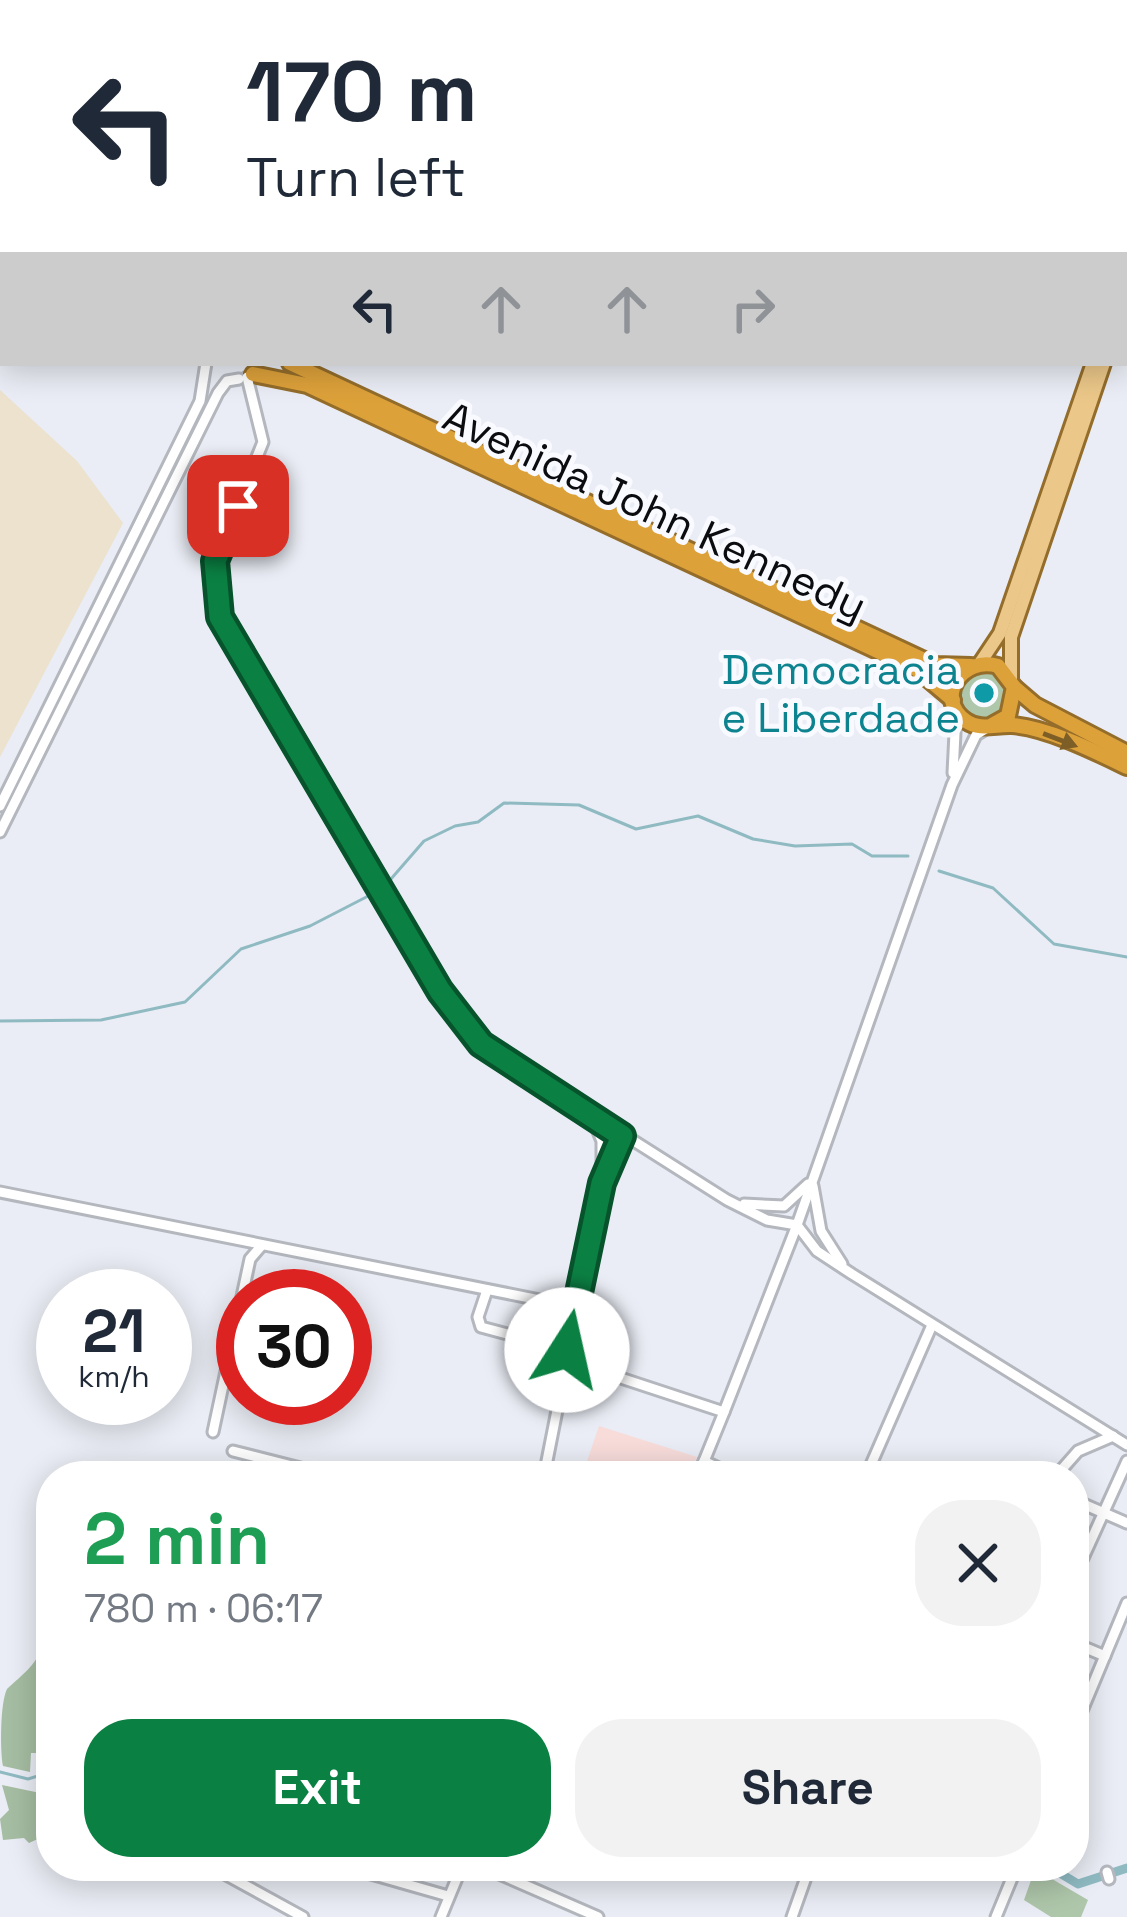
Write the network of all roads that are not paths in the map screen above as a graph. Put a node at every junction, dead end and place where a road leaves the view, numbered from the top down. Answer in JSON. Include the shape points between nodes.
{"nodes":[{"id":1,"x":206,"y":366,"type":"edge"},
{"id":2,"x":209,"y":366,"type":"edge"},
{"id":3,"x":296,"y":366,"type":"edge"},
{"id":4,"x":1092,"y":366,"type":"edge"},
{"id":5,"x":1103,"y":366,"type":"edge"},
{"id":6,"x":250,"y":373,"type":"edge"},
{"id":7,"x":975,"y":664,"type":"junction"},
{"id":8,"x":1013,"y":683,"type":"junction"},
{"id":9,"x":954,"y":705,"type":"junction"},
{"id":10,"x":990,"y":726,"type":"junction"},
{"id":11,"x":1127,"y":753,"type":"edge"},
{"id":12,"x":1127,"y":767,"type":"edge"},
{"id":13,"x":952,"y":785,"type":"junction"},
{"id":14,"x":0,"y":806,"type":"edge"},
{"id":15,"x":0,"y":832,"type":"edge"},
{"id":16,"x":586,"y":1113,"type":"junction"},
{"id":17,"x":622,"y":1136,"type":"junction"},
{"id":18,"x":812,"y":1180,"type":"junction"},
{"id":19,"x":602,"y":1183,"type":"junction"},
{"id":20,"x":0,"y":1192,"type":"edge"},
{"id":21,"x":727,"y":1199,"type":"junction"},
{"id":22,"x":797,"y":1226,"type":"junction"},
{"id":23,"x":262,"y":1245,"type":"junction"},
{"id":24,"x":852,"y":1274,"type":"junction"},
{"id":25,"x":487,"y":1290,"type":"junction"},
{"id":26,"x":574,"y":1307,"type":"junction"},
{"id":27,"x":932,"y":1325,"type":"junction"},
{"id":28,"x":567,"y":1355,"type":"junction"},
{"id":29,"x":724,"y":1412,"type":"junction"},
{"id":30,"x":213,"y":1432,"type":"dead end"},
{"id":31,"x":1113,"y":1436,"type":"junction"},
{"id":32,"x":1127,"y":1444,"type":"edge"},
{"id":33,"x":233,"y":1450,"type":"dead end"},
{"id":34,"x":275,"y":1461,"type":"edge"},
{"id":35,"x":546,"y":1461,"type":"edge"},
{"id":36,"x":704,"y":1461,"type":"edge"},
{"id":37,"x":873,"y":1461,"type":"edge"},
{"id":38,"x":1069,"y":1461,"type":"edge"},
{"id":39,"x":1127,"y":1461,"type":"edge"},
{"id":40,"x":1089,"y":1507,"type":"edge"},
{"id":41,"x":1103,"y":1513,"type":"junction"},
{"id":42,"x":1127,"y":1523,"type":"edge"},
{"id":43,"x":1089,"y":1544,"type":"edge"},
{"id":44,"x":1127,"y":1603,"type":"edge"},
{"id":45,"x":1089,"y":1649,"type":"edge"},
{"id":46,"x":1105,"y":1656,"type":"junction"},
{"id":47,"x":1089,"y":1694,"type":"edge"},
{"id":48,"x":237,"y":1881,"type":"edge"},
{"id":49,"x":394,"y":1881,"type":"edge"},
{"id":50,"x":455,"y":1881,"type":"edge"},
{"id":51,"x":515,"y":1881,"type":"edge"},
{"id":52,"x":805,"y":1881,"type":"edge"},
{"id":53,"x":1011,"y":1881,"type":"edge"},
{"id":54,"x":448,"y":1897,"type":"junction"},
{"id":55,"x":303,"y":1917,"type":"edge"},
{"id":56,"x":441,"y":1917,"type":"edge"},
{"id":57,"x":598,"y":1917,"type":"edge"},
{"id":58,"x":792,"y":1917,"type":"edge"},
{"id":59,"x":996,"y":1917,"type":"edge"}],
"edges":[{"from":1,"to":14,"type":"street","via":[[200,401]]},
{"from":2,"to":6,"type":"street","via":[[219,375]]},
{"from":3,"to":7,"type":"highway","name":"Avenida John Kennedy","via":[[935,665]]},
{"from":4,"to":7,"type":"main road","via":[[1000,633]]},
{"from":5,"to":8,"type":"main road","via":[[1011,637]]},
{"from":6,"to":9,"type":"highway","name":"Avenida John Kennedy","via":[[307,385],[916,669]]},
{"from":6,"to":15,"type":"street","via":[[218,393]]},
{"from":6,"to":16,"type":"street","via":[[263,442],[218,548],[216,602],[226,631],[440,991],[481,1044]]},
{"from":7,"to":8,"type":"highway","via":[[998,666]]},
{"from":7,"to":9,"type":"highway","via":[[956,680]]},
{"from":8,"to":10,"type":"highway","via":[[1008,716]]},
{"from":8,"to":11,"type":"highway","via":[[1035,705]]},
{"from":9,"to":10,"type":"highway","via":[[969,723]]},
{"from":9,"to":13,"type":"street"},
{"from":10,"to":12,"type":"highway","one_way":true,"via":[[1028,728]]},
{"from":10,"to":13,"type":"street","via":[[976,735]]},
{"from":13,"to":18,"type":"street"},
{"from":16,"to":17,"type":"street"},
{"from":16,"to":19,"type":"street","via":[[602,1141]]},
{"from":17,"to":19,"type":"street"},
{"from":17,"to":21,"type":"street"},
{"from":18,"to":21,"type":"street","via":[[773,1208]]},
{"from":18,"to":22,"type":"street"},
{"from":18,"to":24,"type":"street","via":[[821,1231]]},
{"from":19,"to":26,"type":"street"},
{"from":20,"to":23,"type":"street"},
{"from":21,"to":22,"type":"street"},
{"from":22,"to":24,"type":"street"},
{"from":22,"to":29,"type":"street"},
{"from":23,"to":25,"type":"street"},
{"from":23,"to":30,"type":"street","via":[[250,1258]]},
{"from":24,"to":27,"type":"street"},
{"from":25,"to":26,"type":"street"},
{"from":25,"to":28,"type":"street","via":[[481,1327]]},
{"from":26,"to":28,"type":"street"},
{"from":27,"to":31,"type":"street"},
{"from":27,"to":37,"type":"street"},
{"from":28,"to":29,"type":"street"},
{"from":28,"to":35,"type":"street"},
{"from":29,"to":36,"type":"street"},
{"from":31,"to":32,"type":"street"},
{"from":31,"to":38,"type":"street"},
{"from":33,"to":34,"type":"street"},
{"from":39,"to":41,"type":"street"},
{"from":40,"to":41,"type":"street"},
{"from":41,"to":42,"type":"street"},
{"from":41,"to":43,"type":"street"},
{"from":44,"to":46,"type":"street"},
{"from":45,"to":46,"type":"street"},
{"from":46,"to":47,"type":"street"},
{"from":48,"to":55,"type":"street"},
{"from":49,"to":54,"type":"street"},
{"from":50,"to":54,"type":"street"},
{"from":51,"to":57,"type":"street"},
{"from":52,"to":58,"type":"street"},
{"from":53,"to":59,"type":"street"},
{"from":54,"to":56,"type":"street"}]}
